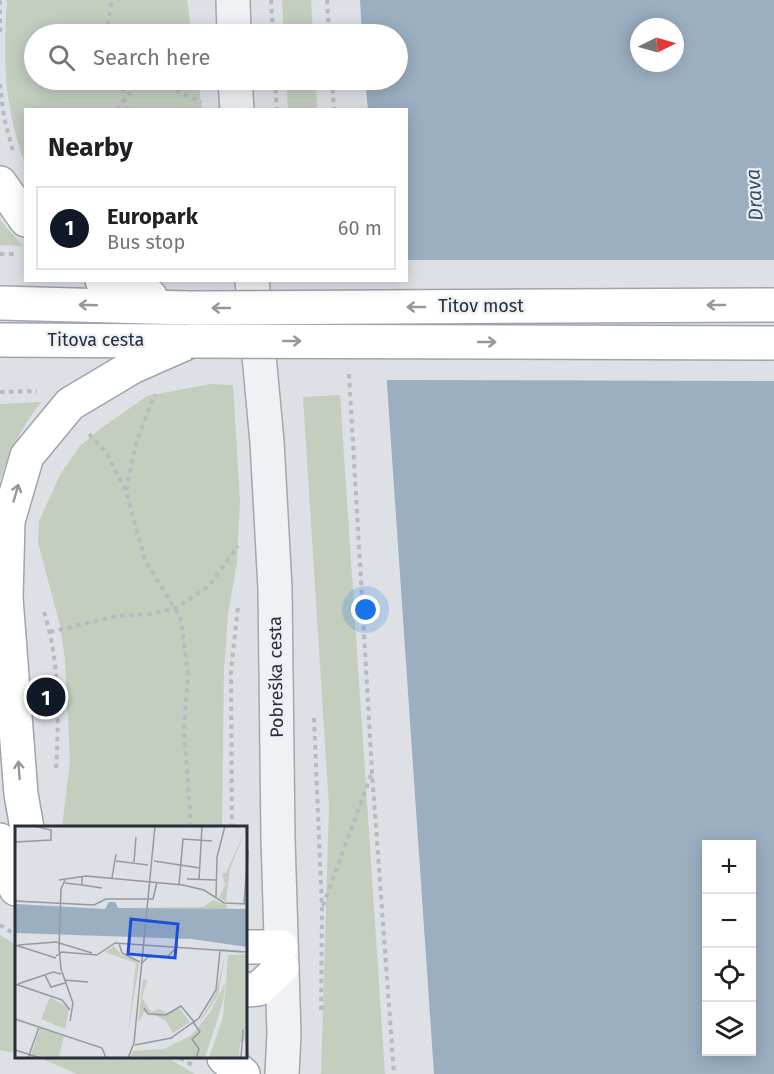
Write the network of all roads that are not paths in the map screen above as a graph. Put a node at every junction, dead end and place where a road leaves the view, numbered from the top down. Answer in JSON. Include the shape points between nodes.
{"nodes":[{"id":1,"x":233,"y":0,"type":"edge"},
{"id":2,"x":234,"y":24,"type":"edge"},
{"id":3,"x":232,"y":90,"type":"edge"},
{"id":4,"x":224,"y":108,"type":"edge"},
{"id":5,"x":0,"y":183,"type":"edge"},
{"id":6,"x":24,"y":217,"type":"edge"},
{"id":7,"x":108,"y":282,"type":"edge"},
{"id":8,"x":252,"y":282,"type":"edge"},
{"id":9,"x":0,"y":303,"type":"edge"},
{"id":10,"x":774,"y":305,"type":"edge"},
{"id":11,"x":188,"y":308,"type":"junction"},
{"id":12,"x":0,"y":340,"type":"edge"},
{"id":13,"x":191,"y":341,"type":"junction"},
{"id":14,"x":774,"y":343,"type":"edge"},
{"id":15,"x":27,"y":826,"type":"edge"},
{"id":16,"x":0,"y":840,"type":"edge"},
{"id":17,"x":15,"y":887,"type":"edge"},
{"id":18,"x":248,"y":948,"type":"edge"},
{"id":19,"x":282,"y":957,"type":"junction"},
{"id":20,"x":248,"y":990,"type":"edge"},
{"id":21,"x":225,"y":1059,"type":"edge"},
{"id":22,"x":243,"y":1074,"type":"edge"},
{"id":23,"x":282,"y":1074,"type":"edge"}],
"edges":[{"from":1,"to":2,"type":"street"},
{"from":3,"to":4,"type":"street"},
{"from":5,"to":6,"type":"main road"},
{"from":7,"to":11,"type":"main road"},
{"from":8,"to":19,"type":"street","name":"Pobreška cesta","via":[[275,588]]},
{"from":11,"to":9,"type":"main road","name":"Titova cesta","one_way":true},
{"from":10,"to":11,"type":"main road","name":"Titov most","one_way":true,"bridge":true},
{"from":12,"to":13,"type":"main road","name":"Titova cesta"},
{"from":13,"to":14,"type":"main road","name":"Titov most","one_way":true,"bridge":true},
{"from":15,"to":13,"type":"main road","one_way":true,"via":[[6,598],[8,521],[27,456],[70,404],[132,367]]},
{"from":16,"to":17,"type":"main road"},
{"from":18,"to":19,"type":"main road"},
{"from":19,"to":20,"type":"main road","via":[[258,989]]},
{"from":19,"to":23,"type":"street","name":"Pobreška cesta"},
{"from":21,"to":22,"type":"main road"}]}
